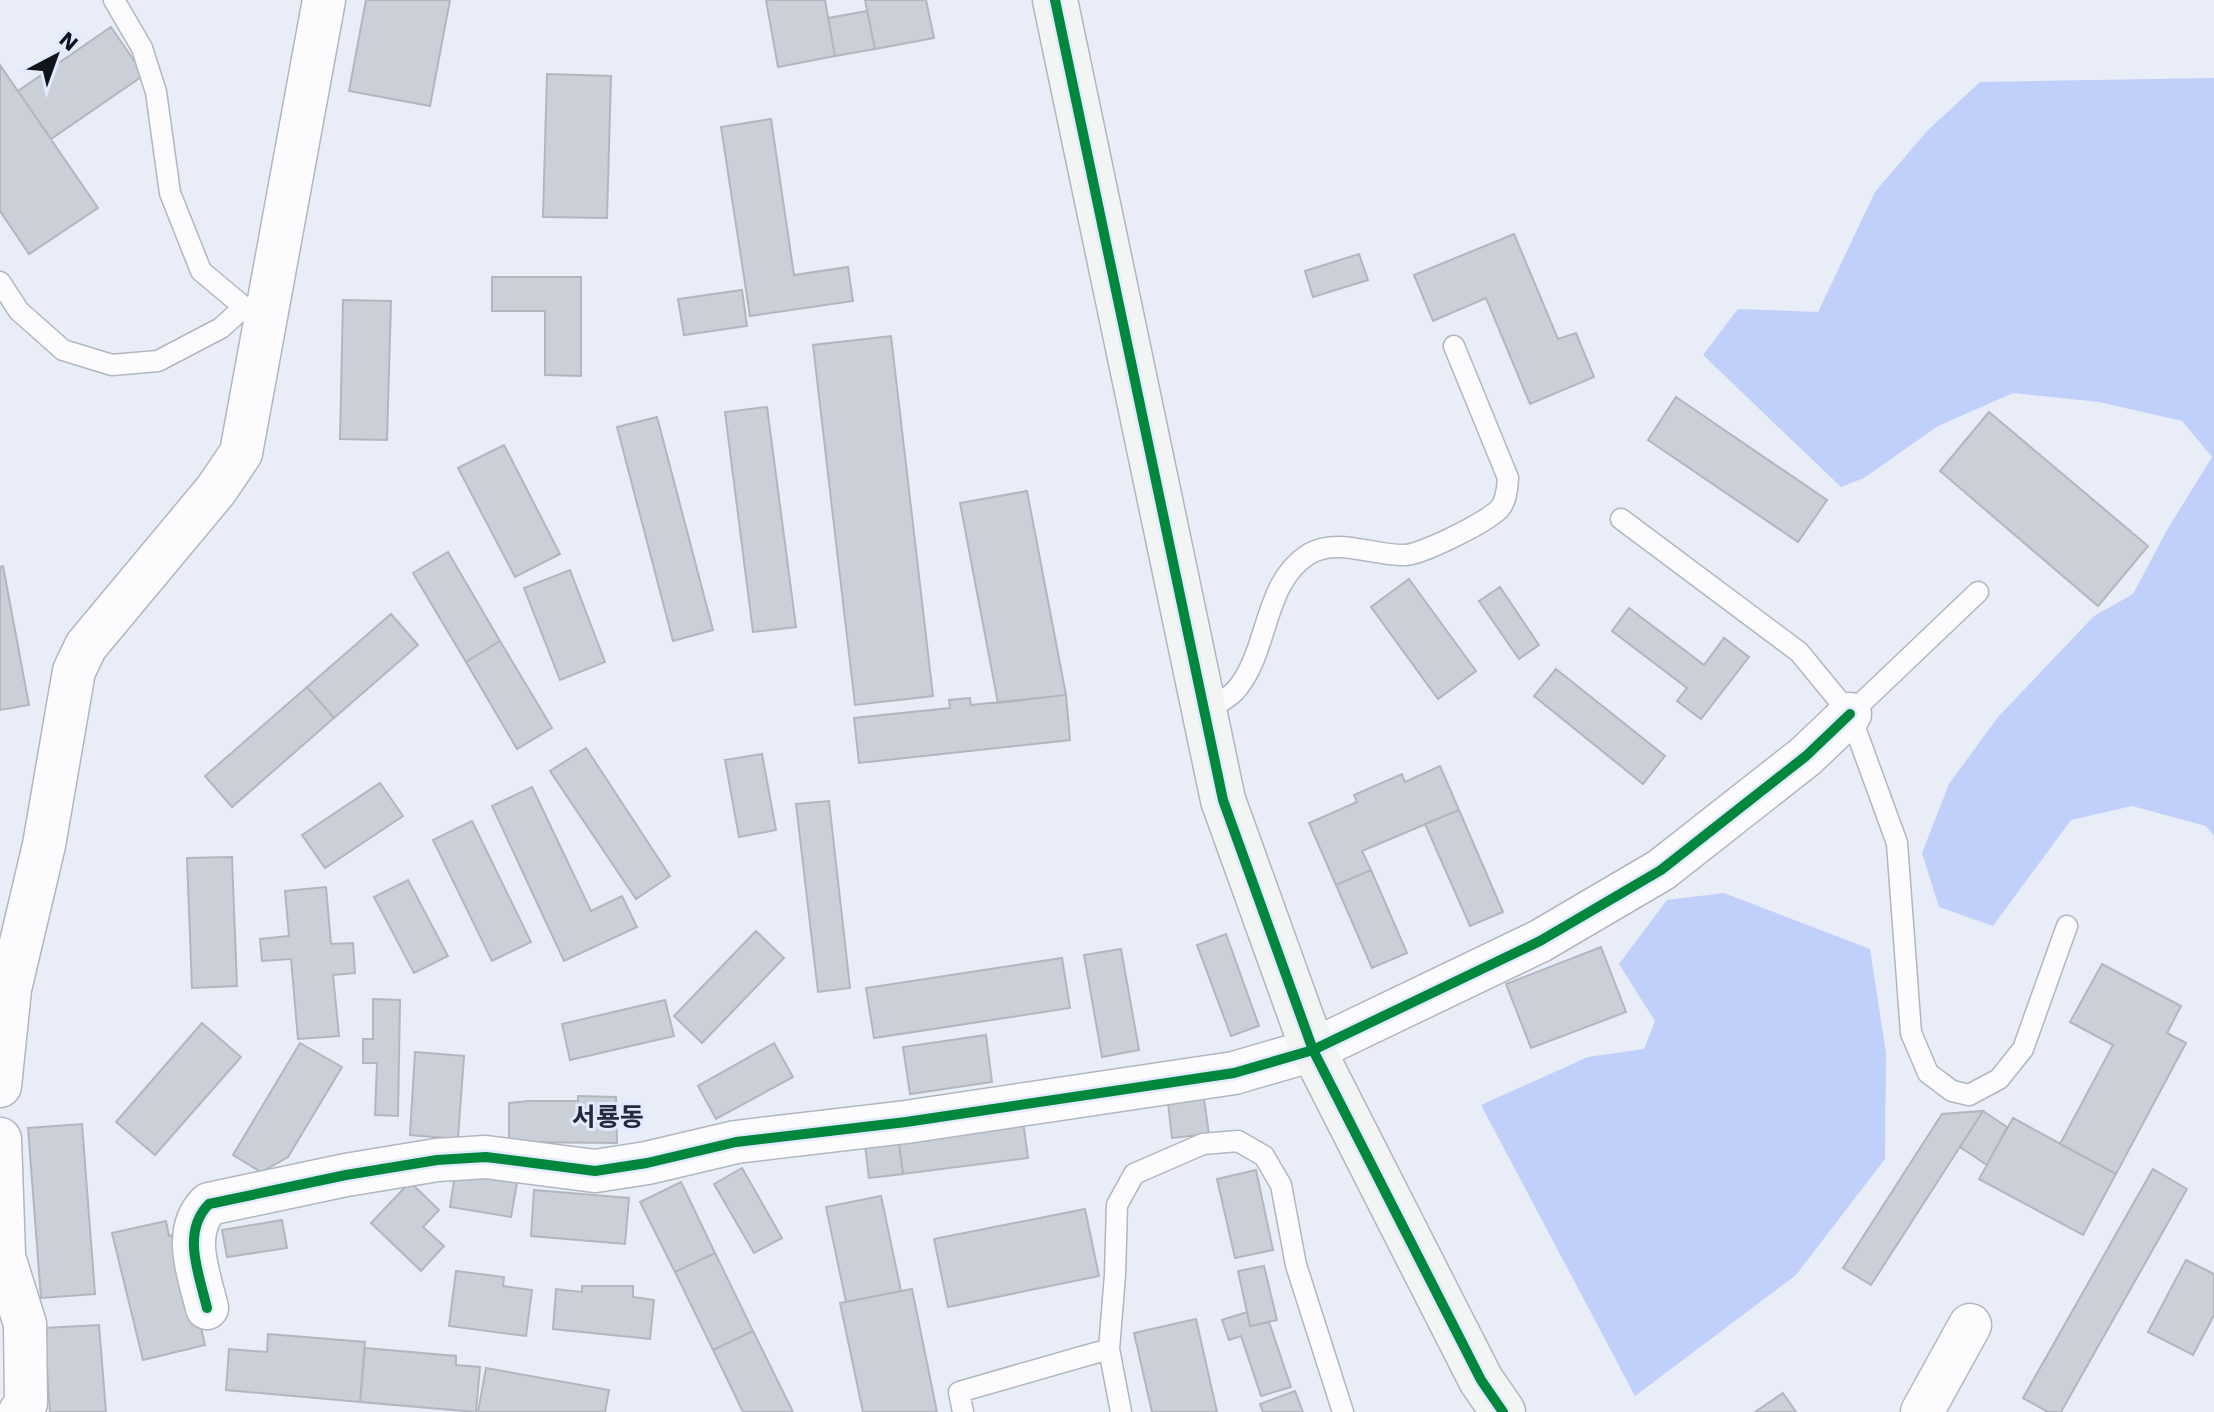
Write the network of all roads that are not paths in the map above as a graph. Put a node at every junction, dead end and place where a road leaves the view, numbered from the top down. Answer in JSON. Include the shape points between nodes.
{"nodes":[{"id":1,"x":114,"y":0,"type":"edge"},
{"id":2,"x":324,"y":0,"type":"edge"},
{"id":3,"x":1055,"y":0,"type":"edge"},
{"id":4,"x":0,"y":282,"type":"edge"},
{"id":5,"x":256,"y":306,"type":"junction"},
{"id":6,"x":1454,"y":346,"type":"dead end"},
{"id":7,"x":1621,"y":519,"type":"dead end"},
{"id":8,"x":1978,"y":592,"type":"dead end"},
{"id":9,"x":1205,"y":712,"type":"junction"},
{"id":10,"x":1850,"y":714,"type":"junction"},
{"id":11,"x":2067,"y":926,"type":"dead end"},
{"id":12,"x":1313,"y":1050,"type":"junction"},
{"id":13,"x":0,"y":1086,"type":"edge"},
{"id":14,"x":0,"y":1139,"type":"edge"},
{"id":15,"x":2,"y":1261,"type":"edge"},
{"id":16,"x":207,"y":1308,"type":"dead end"},
{"id":17,"x":1970,"y":1325,"type":"dead end"},
{"id":18,"x":1109,"y":1349,"type":"junction"},
{"id":19,"x":20,"y":1412,"type":"edge"},
{"id":20,"x":963,"y":1412,"type":"edge"},
{"id":21,"x":1121,"y":1412,"type":"edge"},
{"id":22,"x":1343,"y":1412,"type":"edge"},
{"id":23,"x":1503,"y":1412,"type":"edge"},
{"id":24,"x":1922,"y":1412,"type":"edge"}],
"edges":[{"from":1,"to":5,"type":"lane","via":[[142,48],[156,92],[170,193],[201,271]]},
{"from":2,"to":5,"type":"street"},
{"from":3,"to":9,"type":"street"},
{"from":4,"to":5,"type":"lane","via":[[19,311],[63,350],[112,365],[158,361]]},
{"from":5,"to":13,"type":"street","via":[[241,453],[86,646],[74,671],[44,845],[10,989]]},
{"from":6,"to":9,"type":"lane","via":[[1508,478],[1501,508],[1485,522],[1408,555],[1334,545],[1310,554],[1287,575],[1251,666],[1235,692]]},
{"from":7,"to":10,"type":"lane","via":[[1799,652]]},
{"from":8,"to":10,"type":"lane"},
{"from":9,"to":12,"type":"street","via":[[1223,800]]},
{"from":10,"to":11,"type":"lane","via":[[1897,843],[1911,1033],[1928,1073],[1952,1091],[1969,1095],[1999,1079],[2023,1049]]},
{"from":10,"to":12,"type":"street","via":[[1806,756],[1661,870],[1540,941]]},
{"from":12,"to":16,"type":"street","via":[[1234,1073],[736,1142],[595,1171],[486,1157],[437,1160],[209,1204],[197,1215],[193,1250]]},
{"from":12,"to":23,"type":"street","via":[[1481,1380]]},
{"from":14,"to":15,"type":"street"},
{"from":15,"to":19,"type":"street","via":[[25,1324],[26,1403]]},
{"from":17,"to":24,"type":"street"},
{"from":18,"to":20,"type":"lane","via":[[959,1392]]},
{"from":18,"to":21,"type":"lane"},
{"from":18,"to":22,"type":"lane","via":[[1117,1205],[1134,1174],[1203,1144],[1238,1141],[1264,1156],[1281,1185],[1296,1265]]}]}
